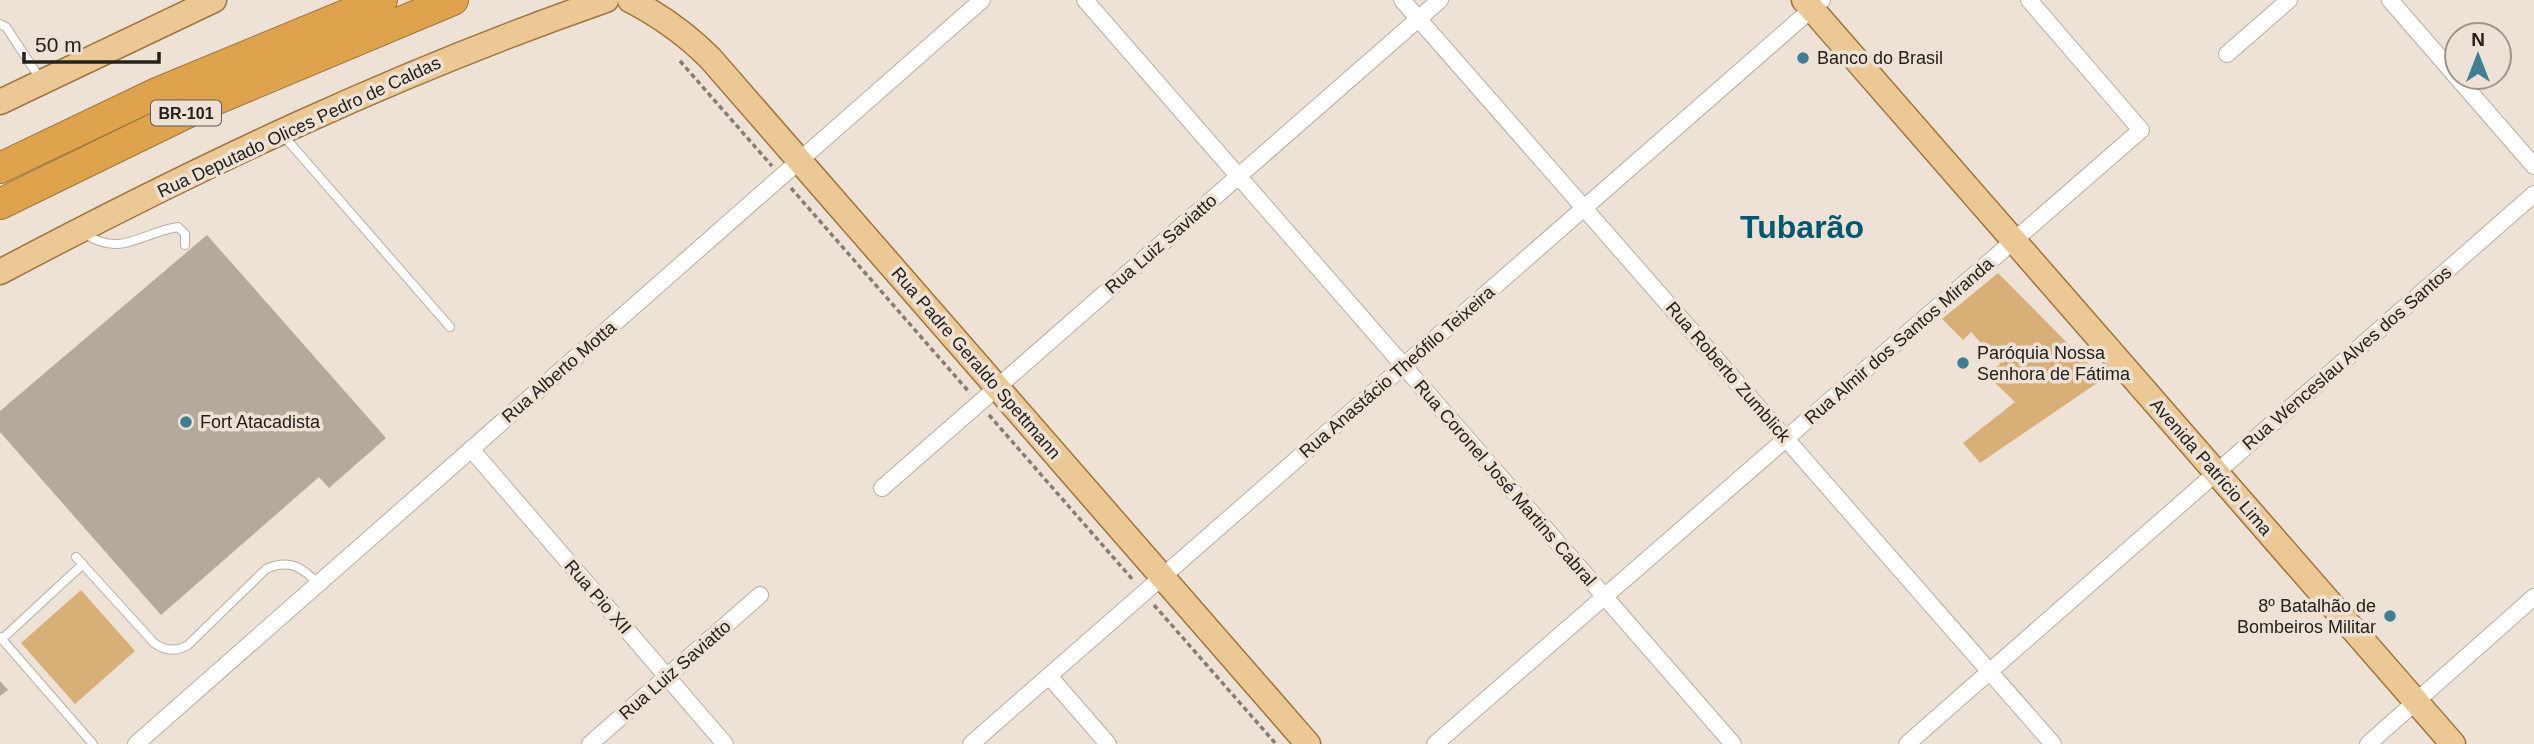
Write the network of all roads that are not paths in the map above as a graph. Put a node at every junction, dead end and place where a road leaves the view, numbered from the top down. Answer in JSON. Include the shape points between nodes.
{"nodes":[{"id":1,"x":214,"y":0,"type":"edge"},
{"id":2,"x":453,"y":0,"type":"edge"},
{"id":3,"x":607,"y":0,"type":"edge"},
{"id":4,"x":630,"y":0,"type":"edge"},
{"id":5,"x":982,"y":0,"type":"edge"},
{"id":6,"x":1084,"y":0,"type":"edge"},
{"id":7,"x":1402,"y":0,"type":"edge"},
{"id":8,"x":1440,"y":0,"type":"edge"},
{"id":9,"x":2029,"y":0,"type":"edge"},
{"id":10,"x":2290,"y":0,"type":"edge"},
{"id":11,"x":2390,"y":0,"type":"edge"},
{"id":12,"x":1812,"y":3,"type":"edge"},
{"id":13,"x":376,"y":12,"type":"edge"},
{"id":14,"x":1418,"y":19,"type":"junction"},
{"id":15,"x":0,"y":24,"type":"edge"},
{"id":16,"x":2227,"y":54,"type":"dead end"},
{"id":17,"x":41,"y":80,"type":"junction"},
{"id":18,"x":0,"y":102,"type":"edge"},
{"id":19,"x":281,"y":132,"type":"junction"},
{"id":20,"x":800,"y":160,"type":"junction"},
{"id":21,"x":2534,"y":166,"type":"edge"},
{"id":22,"x":0,"y":168,"type":"edge"},
{"id":23,"x":1238,"y":176,"type":"junction"},
{"id":24,"x":2534,"y":194,"type":"edge"},
{"id":25,"x":0,"y":204,"type":"edge"},
{"id":26,"x":1584,"y":208,"type":"junction"},
{"id":27,"x":80,"y":230,"type":"junction"},
{"id":28,"x":2014,"y":241,"type":"junction"},
{"id":29,"x":185,"y":245,"type":"dead end"},
{"id":30,"x":0,"y":272,"type":"edge"},
{"id":31,"x":450,"y":327,"type":"dead end"},
{"id":32,"x":1404,"y":366,"type":"junction"},
{"id":33,"x":988,"y":396,"type":"junction"},
{"id":34,"x":1786,"y":439,"type":"junction"},
{"id":35,"x":471,"y":449,"type":"junction"},
{"id":36,"x":2217,"y":473,"type":"junction"},
{"id":37,"x":882,"y":488,"type":"dead end"},
{"id":38,"x":76,"y":557,"type":"dead end"},
{"id":39,"x":83,"y":564,"type":"junction"},
{"id":40,"x":318,"y":584,"type":"junction"},
{"id":41,"x":1153,"y":585,"type":"junction"},
{"id":42,"x":760,"y":595,"type":"dead end"},
{"id":43,"x":1605,"y":597,"type":"junction"},
{"id":44,"x":2534,"y":597,"type":"edge"},
{"id":45,"x":1,"y":638,"type":"edge"},
{"id":46,"x":1990,"y":671,"type":"junction"},
{"id":47,"x":1049,"y":676,"type":"junction"},
{"id":48,"x":667,"y":677,"type":"junction"},
{"id":49,"x":2416,"y":702,"type":"junction"},
{"id":50,"x":93,"y":744,"type":"edge"},
{"id":51,"x":136,"y":744,"type":"edge"},
{"id":52,"x":590,"y":744,"type":"edge"},
{"id":53,"x":725,"y":744,"type":"edge"},
{"id":54,"x":971,"y":744,"type":"edge"},
{"id":55,"x":1108,"y":744,"type":"edge"},
{"id":56,"x":1308,"y":744,"type":"edge"},
{"id":57,"x":1435,"y":744,"type":"edge"},
{"id":58,"x":1733,"y":744,"type":"edge"},
{"id":59,"x":1907,"y":744,"type":"edge"},
{"id":60,"x":2053,"y":744,"type":"edge"},
{"id":61,"x":2368,"y":744,"type":"edge"},
{"id":62,"x":2453,"y":744,"type":"edge"}],
"edges":[{"from":1,"to":17,"type":"main road"},
{"from":2,"to":13,"type":"highway","number":"BR-101"},
{"from":3,"to":19,"type":"main road","name":"Rua Deputado Olices Pedro de Caldas","via":[[433,64]]},
{"from":4,"to":20,"type":"main road","name":"Rua Padre Geraldo Spettmann","via":[[688,36]]},
{"from":5,"to":20,"type":"street","name":"Rua Alberto Motta"},
{"from":6,"to":23,"type":"street","name":"Rua Coronel José Martins Cabral"},
{"from":7,"to":14,"type":"street","name":"Rua Roberto Zumblick"},
{"from":8,"to":14,"type":"street","name":"Rua Luiz Saviatto"},
{"from":9,"to":28,"type":"street","name":"Rua Almir dos Santos Miranda","via":[[2141,130]]},
{"from":10,"to":16,"type":"street"},
{"from":11,"to":21,"type":"street"},
{"from":12,"to":26,"type":"street","name":"Rua Anastácio Theófilo Teixeira"},
{"from":12,"to":28,"type":"main road","name":"Avenida Patrício Lima"},
{"from":13,"to":22,"type":"highway","number":"BR-101","via":[[159,92]]},
{"from":13,"to":25,"type":"highway","number":"BR-101","via":[[205,104]]},
{"from":14,"to":23,"type":"street","name":"Rua Luiz Saviatto"},
{"from":14,"to":26,"type":"street","name":"Rua Roberto Zumblick"},
{"from":15,"to":17,"type":"lane"},
{"from":17,"to":18,"type":"main road"},
{"from":19,"to":27,"type":"main road","name":"Rua Deputado Olices Pedro de Caldas"},
{"from":19,"to":31,"type":"lane"},
{"from":20,"to":33,"type":"main road","name":"Rua Padre Geraldo Spettmann"},
{"from":20,"to":35,"type":"street","name":"Rua Alberto Motta"},
{"from":23,"to":32,"type":"street","name":"Rua Coronel José Martins Cabral"},
{"from":23,"to":33,"type":"street","name":"Rua Luiz Saviatto"},
{"from":24,"to":36,"type":"street","name":"Rua Wenceslau Alves dos Santos"},
{"from":26,"to":32,"type":"street","name":"Rua Anastácio Theófilo Teixeira"},
{"from":26,"to":34,"type":"street","name":"Rua Roberto Zumblick"},
{"from":27,"to":29,"type":"lane","via":[[100,242],[124,245],[177,227],[186,234]]},
{"from":27,"to":30,"type":"main road","name":"Rua Deputado Olices Pedro de Caldas"},
{"from":28,"to":34,"type":"street","name":"Rua Almir dos Santos Miranda"},
{"from":28,"to":36,"type":"main road","name":"Avenida Patrício Lima"},
{"from":32,"to":41,"type":"street","name":"Rua Anastácio Theófilo Teixeira"},
{"from":32,"to":43,"type":"street","name":"Rua Coronel José Martins Cabral"},
{"from":33,"to":37,"type":"street","name":"Rua Luiz Saviatto"},
{"from":33,"to":41,"type":"main road","name":"Rua Padre Geraldo Spettmann"},
{"from":34,"to":43,"type":"street","name":"Rua Almir dos Santos Miranda"},
{"from":34,"to":46,"type":"street","name":"Rua Roberto Zumblick"},
{"from":35,"to":40,"type":"street","name":"Rua Alberto Motta"},
{"from":35,"to":48,"type":"street","name":"Rua Pio XII"},
{"from":36,"to":46,"type":"street","name":"Rua Wenceslau Alves dos Santos"},
{"from":36,"to":49,"type":"main road","name":"Avenida Patrício Lima"},
{"from":38,"to":39,"type":"lane"},
{"from":39,"to":40,"type":"lane","via":[[154,643],[167,650],[188,645],[274,565],[302,568]]},
{"from":39,"to":45,"type":"lane"},
{"from":40,"to":51,"type":"street","name":"Rua Alberto Motta"},
{"from":41,"to":47,"type":"street","name":"Rua Anastácio Theófilo Teixeira"},
{"from":41,"to":56,"type":"main road","name":"Rua Padre Geraldo Spettmann"},
{"from":42,"to":48,"type":"street","name":"Rua Luiz Saviatto"},
{"from":43,"to":57,"type":"street","name":"Rua Almir dos Santos Miranda"},
{"from":43,"to":58,"type":"street","name":"Rua Coronel José Martins Cabral"},
{"from":44,"to":49,"type":"street"},
{"from":45,"to":50,"type":"lane"},
{"from":46,"to":59,"type":"street","name":"Rua Wenceslau Alves dos Santos"},
{"from":46,"to":60,"type":"street","name":"Rua Roberto Zumblick"},
{"from":47,"to":54,"type":"street","name":"Rua Anastácio Theófilo Teixeira"},
{"from":47,"to":55,"type":"street"},
{"from":48,"to":52,"type":"street","name":"Rua Luiz Saviatto"},
{"from":48,"to":53,"type":"street","name":"Rua Pio XII"},
{"from":49,"to":61,"type":"street"},
{"from":49,"to":62,"type":"main road","name":"Avenida Patrício Lima"}]}
